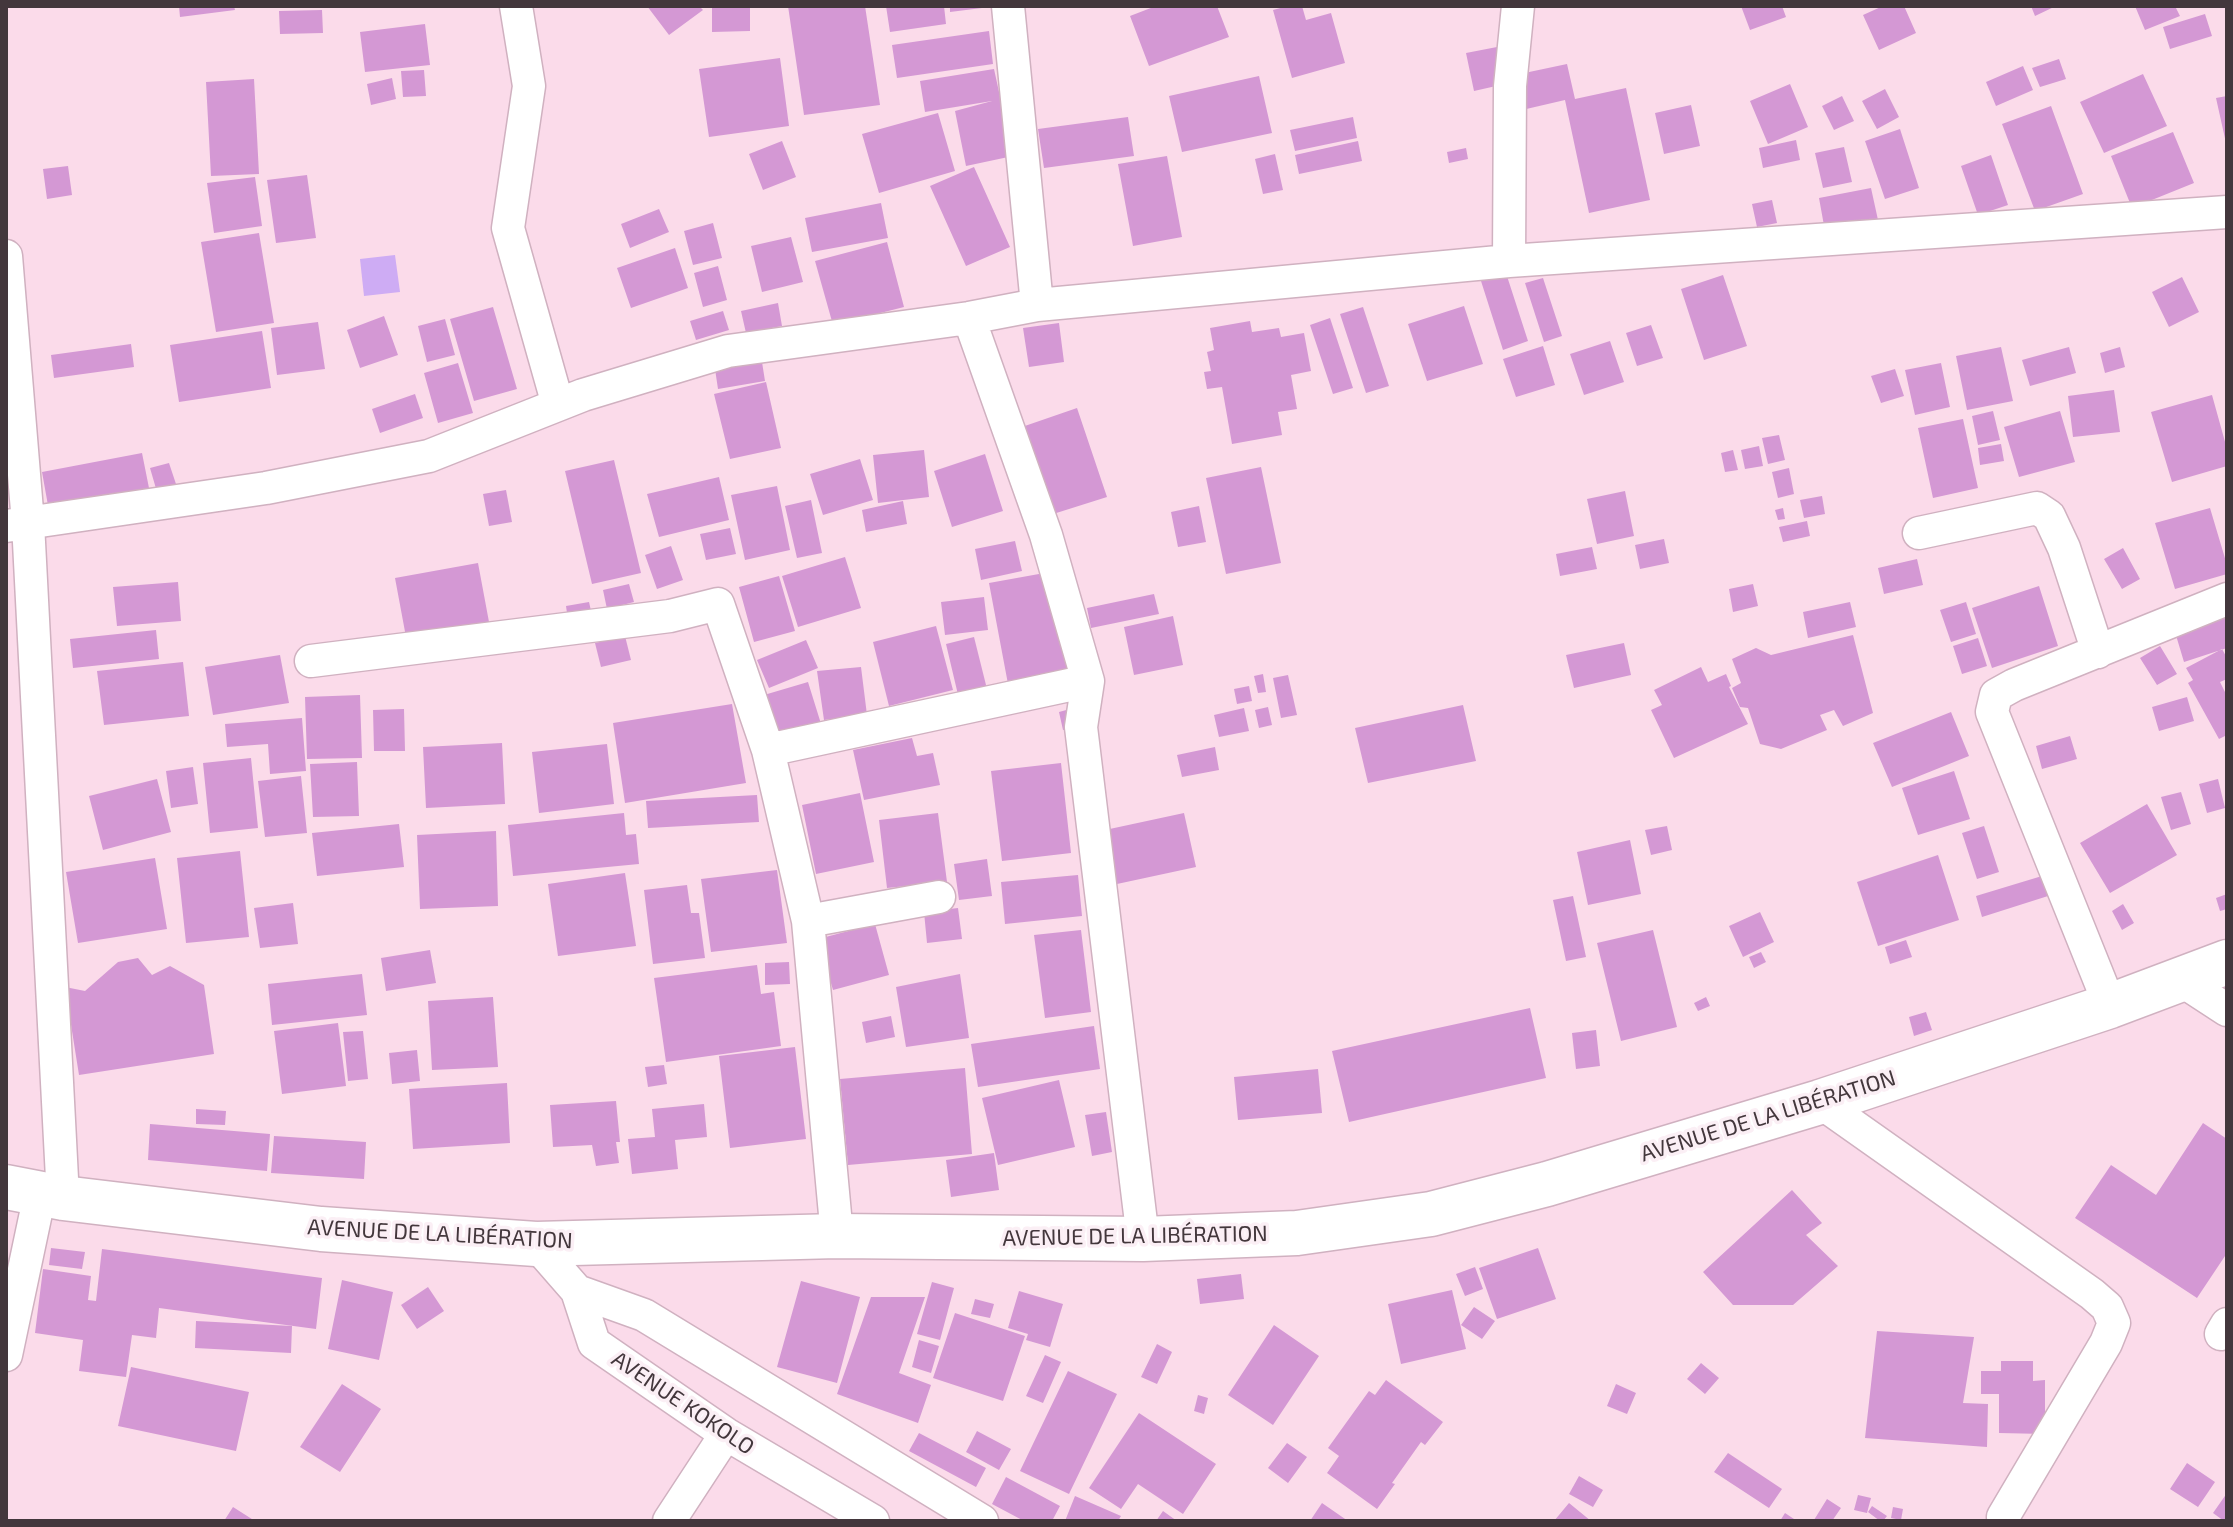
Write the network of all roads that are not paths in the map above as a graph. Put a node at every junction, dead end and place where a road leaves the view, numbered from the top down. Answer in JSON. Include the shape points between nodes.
{"nodes":[{"id":1,"x":516,"y":6,"type":"edge"},
{"id":2,"x":1008,"y":6,"type":"edge"},
{"id":3,"x":1518,"y":6,"type":"edge"},
{"id":4,"x":2227,"y":212,"type":"edge"},
{"id":5,"x":6,"y":256,"type":"edge"},
{"id":6,"x":1509,"y":261,"type":"junction"},
{"id":7,"x":1037,"y":305,"type":"junction"},
{"id":8,"x":969,"y":318,"type":"junction"},
{"id":9,"x":558,"y":405,"type":"junction"},
{"id":10,"x":17,"y":525,"type":"edge"},
{"id":11,"x":1919,"y":533,"type":"dead end"},
{"id":12,"x":2227,"y":599,"type":"edge"},
{"id":13,"x":2098,"y":652,"type":"junction"},
{"id":14,"x":311,"y":661,"type":"dead end"},
{"id":15,"x":1088,"y":681,"type":"junction"},
{"id":16,"x":768,"y":750,"type":"junction"},
{"id":17,"x":939,"y":897,"type":"dead end"},
{"id":18,"x":808,"y":921,"type":"junction"},
{"id":19,"x":2227,"y":962,"type":"edge"},
{"id":20,"x":2181,"y":980,"type":"junction"},
{"id":21,"x":2110,"y":1006,"type":"junction"},
{"id":22,"x":2227,"y":1010,"type":"edge"},
{"id":23,"x":1820,"y":1102,"type":"junction"},
{"id":24,"x":36,"y":1193,"type":"edge"},
{"id":25,"x":837,"y":1236,"type":"junction"},
{"id":26,"x":1143,"y":1239,"type":"junction"},
{"id":27,"x":536,"y":1244,"type":"junction"},
{"id":28,"x":577,"y":1291,"type":"junction"},
{"id":29,"x":6,"y":1355,"type":"edge"},
{"id":30,"x":726,"y":1434,"type":"junction"},
{"id":31,"x":2003,"y":1517,"type":"dead end"},
{"id":32,"x":669,"y":1521,"type":"edge"},
{"id":33,"x":873,"y":1521,"type":"edge"},
{"id":34,"x":982,"y":1521,"type":"edge"}],
"edges":[{"from":1,"to":9,"type":"street","via":[[529,86],[508,228]]},
{"from":2,"to":7,"type":"street"},
{"from":3,"to":6,"type":"street","via":[[1510,86]]},
{"from":4,"to":6,"type":"street"},
{"from":5,"to":10,"type":"street"},
{"from":6,"to":7,"type":"street"},
{"from":7,"to":8,"type":"street"},
{"from":8,"to":9,"type":"street","via":[[728,351]]},
{"from":8,"to":15,"type":"street","via":[[1046,535]]},
{"from":9,"to":10,"type":"street","via":[[429,456],[266,488]]},
{"from":10,"to":24,"type":"street"},
{"from":11,"to":13,"type":"street","via":[[2037,508],[2049,516],[2064,548]]},
{"from":12,"to":13,"type":"street"},
{"from":13,"to":21,"type":"street","via":[[1996,695],[1992,712]]},
{"from":14,"to":16,"type":"street","via":[[670,616],[718,604]]},
{"from":15,"to":16,"type":"street"},
{"from":15,"to":26,"type":"street","via":[[1081,727]]},
{"from":16,"to":18,"type":"street"},
{"from":17,"to":18,"type":"street"},
{"from":18,"to":25,"type":"street"},
{"from":19,"to":20,"type":"highway","name":"AVENUE DE LA LIBÉRATION"},
{"from":20,"to":21,"type":"highway","name":"AVENUE DE LA LIBÉRATION"},
{"from":20,"to":22,"type":"street"},
{"from":21,"to":23,"type":"highway","name":"AVENUE DE LA LIBÉRATION"},
{"from":23,"to":26,"type":"highway","name":"AVENUE DE LA LIBÉRATION","via":[[1431,1214],[1297,1233]]},
{"from":23,"to":31,"type":"street","via":[[2107,1307],[2114,1323],[2106,1343]]},
{"from":24,"to":27,"type":"highway","name":"AVENUE DE LA LIBÉRATION","via":[[321,1229]]},
{"from":24,"to":29,"type":"street"},
{"from":25,"to":26,"type":"highway","name":"AVENUE DE LA LIBÉRATION"},
{"from":25,"to":27,"type":"highway","name":"AVENUE DE LA LIBÉRATION"},
{"from":27,"to":28,"type":"street","name":"AVENUE KOKOLO"},
{"from":28,"to":30,"type":"street","name":"AVENUE KOKOLO","via":[[594,1343]]},
{"from":28,"to":34,"type":"street","via":[[644,1315]]},
{"from":30,"to":32,"type":"street"},
{"from":30,"to":33,"type":"street","name":"AVENUE KOKOLO"}]}
